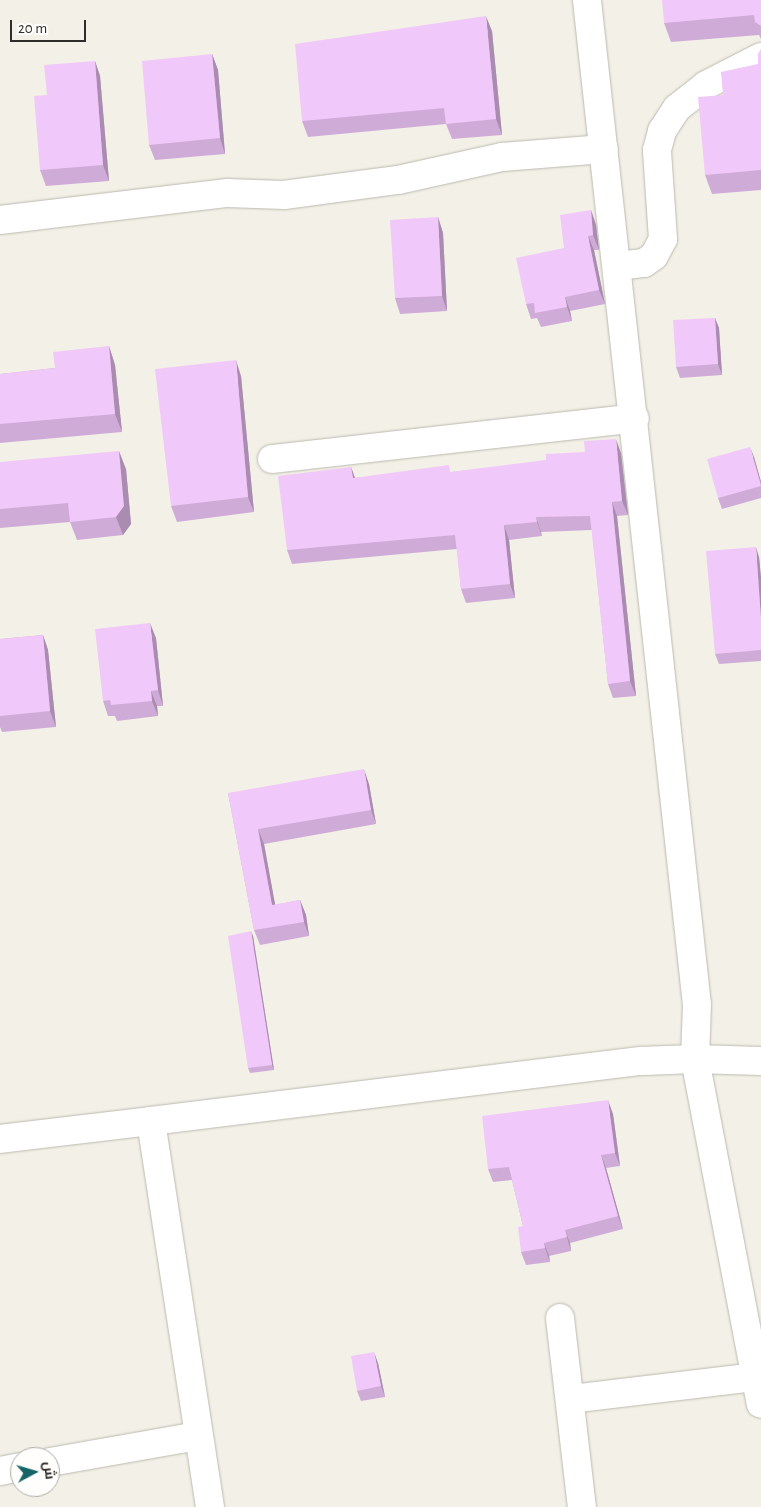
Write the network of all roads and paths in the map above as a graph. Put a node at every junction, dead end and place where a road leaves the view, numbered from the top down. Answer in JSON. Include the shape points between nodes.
{"nodes":[{"id":1,"x":586,"y":0,"type":"edge"},
{"id":2,"x":761,"y":57,"type":"edge"},
{"id":3,"x":604,"y":149,"type":"junction"},
{"id":4,"x":0,"y":220,"type":"edge"},
{"id":5,"x":618,"y":266,"type":"junction"},
{"id":6,"x":635,"y":418,"type":"junction"},
{"id":7,"x":272,"y":459,"type":"dead end"},
{"id":8,"x":695,"y":1059,"type":"junction"},
{"id":9,"x":761,"y":1061,"type":"edge"},
{"id":10,"x":150,"y":1121,"type":"junction"},
{"id":11,"x":0,"y":1139,"type":"edge"},
{"id":12,"x":560,"y":1318,"type":"dead end"},
{"id":13,"x":754,"y":1377,"type":"junction"},
{"id":14,"x":571,"y":1399,"type":"junction"},
{"id":15,"x":761,"y":1404,"type":"edge"},
{"id":16,"x":198,"y":1436,"type":"junction"},
{"id":17,"x":60,"y":1460,"type":"edge"},
{"id":18,"x":210,"y":1507,"type":"edge"},
{"id":19,"x":582,"y":1507,"type":"edge"}],
"edges":[{"from":1,"to":3,"type":"street"},
{"from":2,"to":5,"type":"street","via":[[706,85],[677,108],[662,131],[657,150],[663,239],[654,256],[644,263]]},
{"from":3,"to":4,"type":"street","via":[[502,157],[398,180],[284,194],[227,193]]},
{"from":3,"to":5,"type":"street"},
{"from":5,"to":6,"type":"street"},
{"from":6,"to":7,"type":"street"},
{"from":6,"to":8,"type":"street","via":[[697,1004]]},
{"from":8,"to":9,"type":"street"},
{"from":8,"to":10,"type":"street","via":[[642,1061]]},
{"from":8,"to":13,"type":"street"},
{"from":10,"to":11,"type":"street"},
{"from":10,"to":16,"type":"street"},
{"from":12,"to":14,"type":"street"},
{"from":13,"to":14,"type":"street"},
{"from":13,"to":15,"type":"street"},
{"from":14,"to":19,"type":"street"},
{"from":16,"to":17,"type":"street"},
{"from":16,"to":18,"type":"street"}]}
